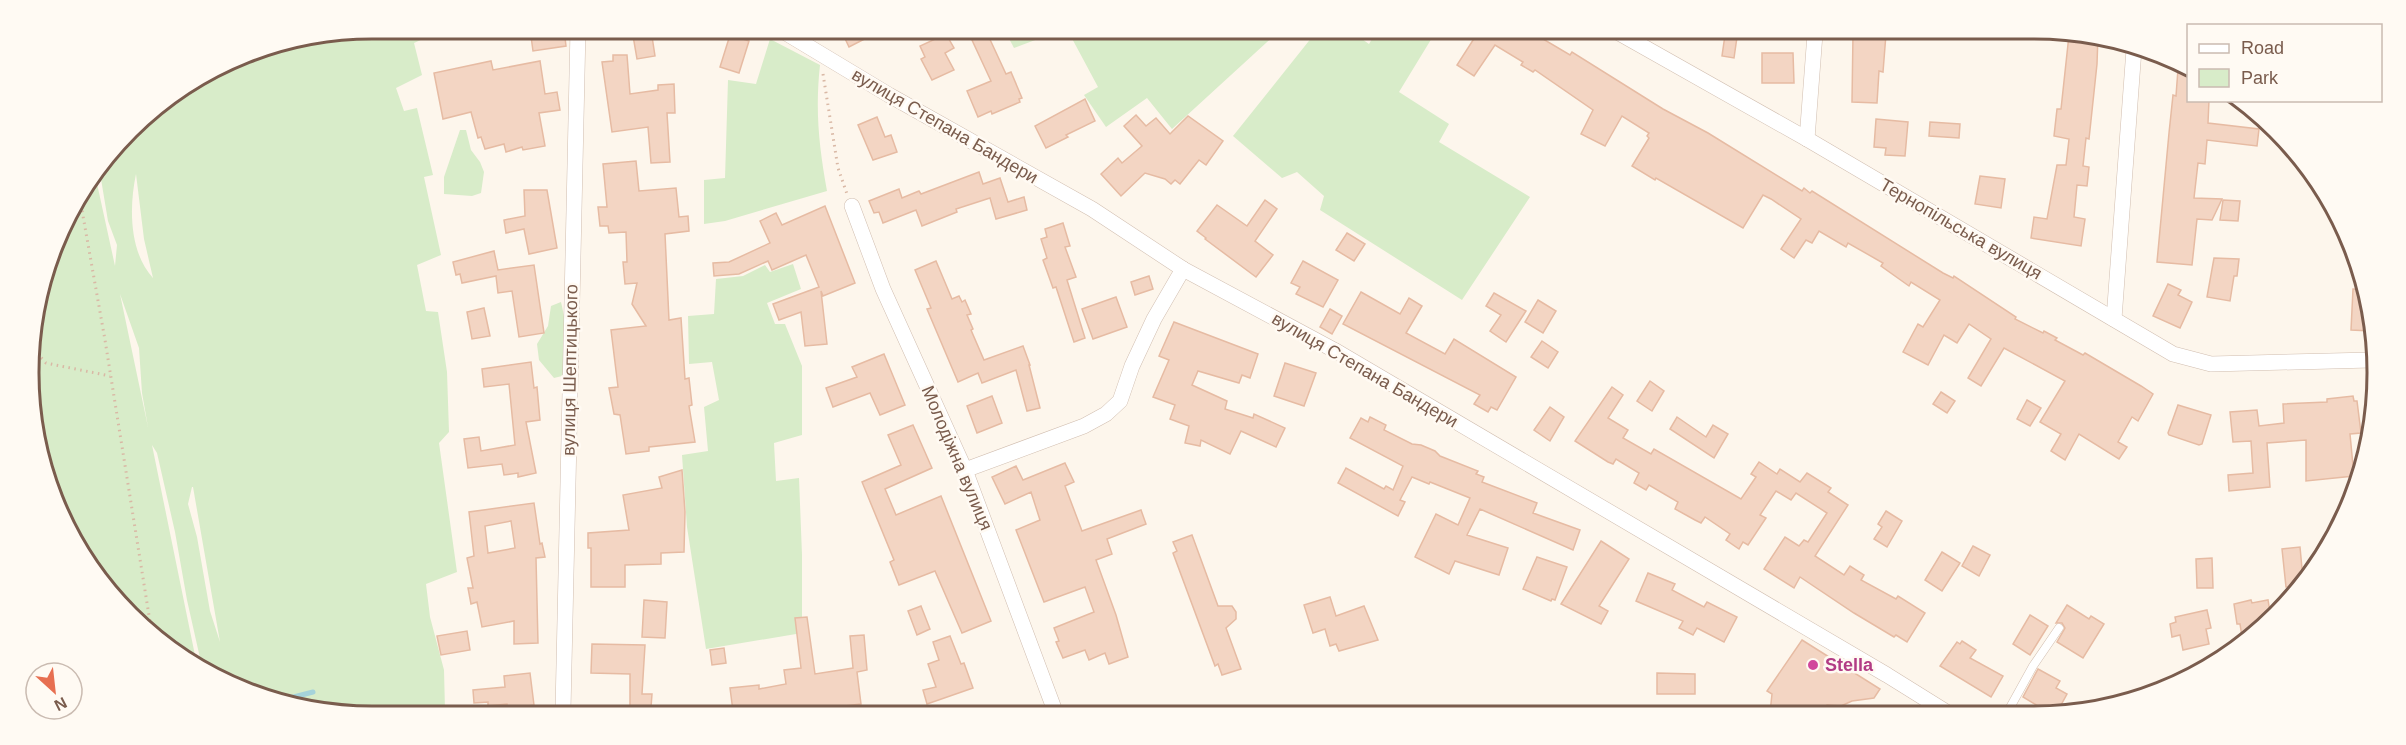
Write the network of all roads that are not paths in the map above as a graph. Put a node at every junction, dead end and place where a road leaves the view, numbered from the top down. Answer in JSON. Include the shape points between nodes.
{"nodes":[{"id":1,"x":578,"y":39,"type":"edge"},
{"id":2,"x":796,"y":39,"type":"edge"},
{"id":3,"x":1630,"y":39,"type":"edge"},
{"id":4,"x":1815,"y":39,"type":"edge"},
{"id":5,"x":2134,"y":55,"type":"edge"},
{"id":6,"x":1807,"y":139,"type":"junction"},
{"id":7,"x":852,"y":206,"type":"road end"},
{"id":8,"x":1183,"y":269,"type":"junction"},
{"id":9,"x":2114,"y":319,"type":"junction"},
{"id":10,"x":2366,"y":360,"type":"edge"},
{"id":11,"x":965,"y":470,"type":"junction"},
{"id":12,"x":2059,"y":628,"type":"dead end"},
{"id":13,"x":563,"y":706,"type":"edge"},
{"id":14,"x":1053,"y":706,"type":"edge"},
{"id":15,"x":1937,"y":706,"type":"edge"},
{"id":16,"x":2011,"y":706,"type":"edge"}],
"edges":[{"from":1,"to":13,"type":"street","name":"вулиця Шептицького"},
{"from":2,"to":8,"type":"street","name":"вулиця Степана Бандери","via":[[1092,209]]},
{"from":3,"to":6,"type":"street","name":"Тернопільська вулиця"},
{"from":4,"to":6,"type":"street"},
{"from":5,"to":9,"type":"street"},
{"from":6,"to":9,"type":"street","name":"Тернопільська вулиця"},
{"from":7,"to":11,"type":"street","name":"Молодіжна вулиця","via":[[883,289]]},
{"from":8,"to":11,"type":"street","via":[[1132,366],[1120,401],[1106,414],[1084,426]]},
{"from":8,"to":15,"type":"street","name":"вулиця Степана Бандери","via":[[1334,350]]},
{"from":9,"to":10,"type":"street","name":"Тернопільська вулиця","via":[[2173,354],[2211,364]]},
{"from":11,"to":14,"type":"street","name":"Молодіжна вулиця"},
{"from":12,"to":16,"type":"lane"}]}
